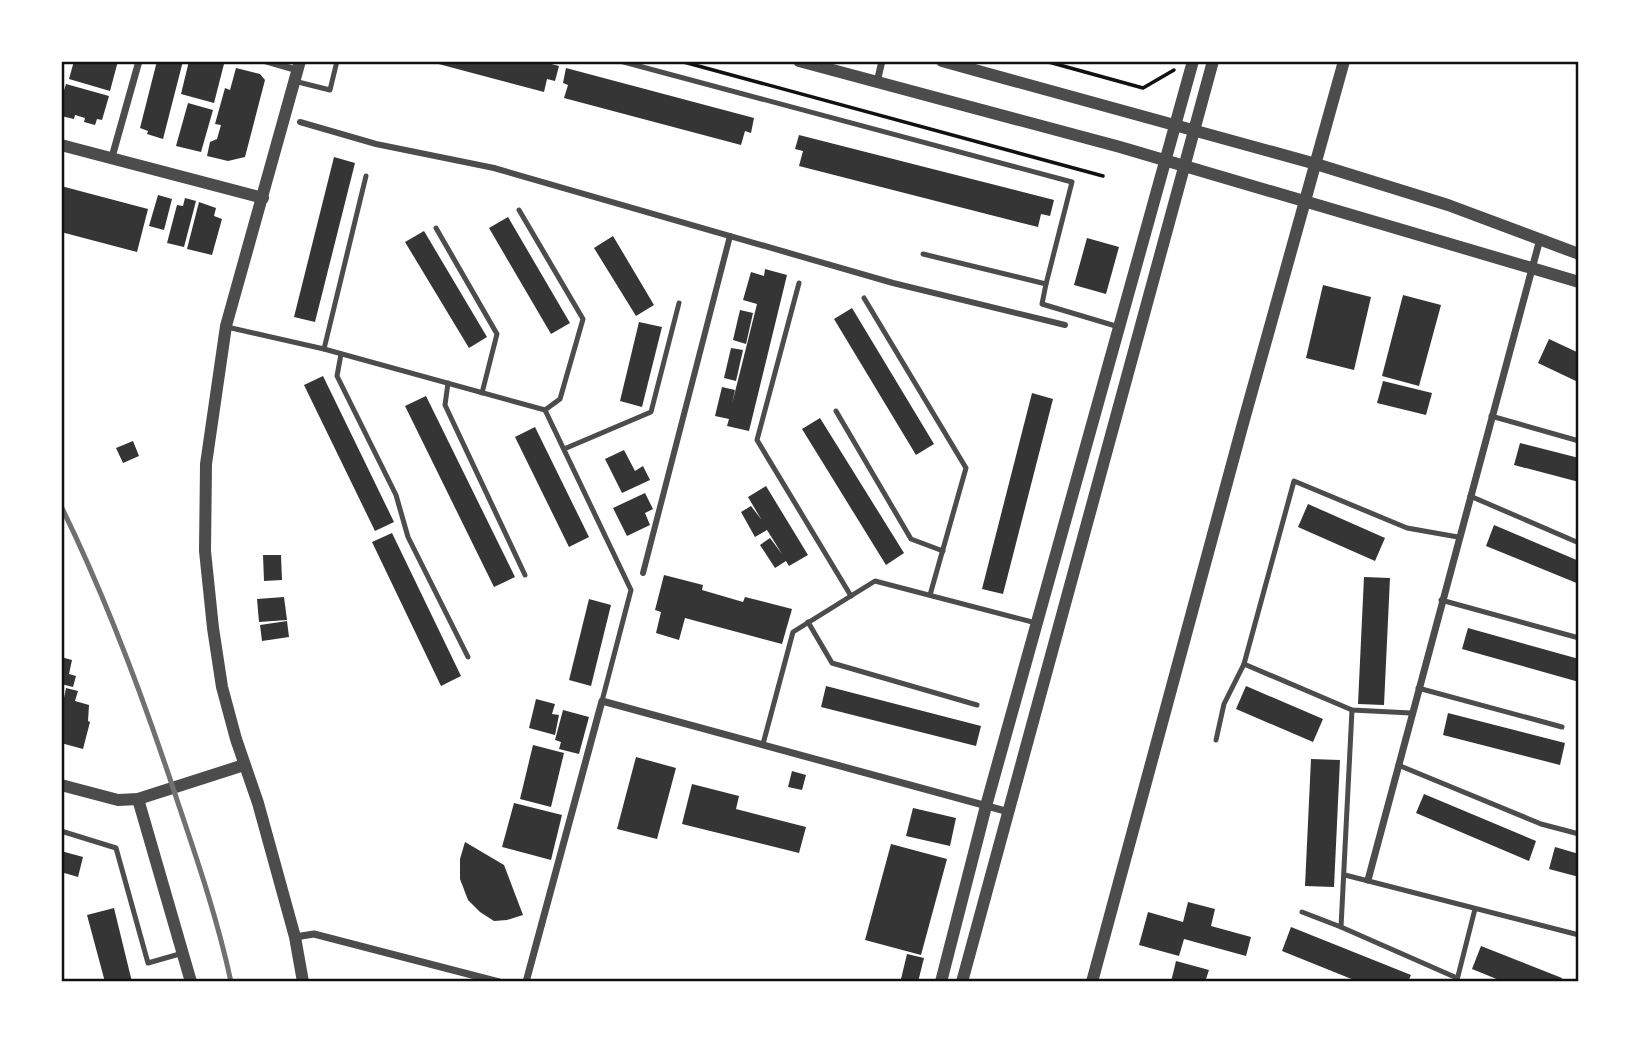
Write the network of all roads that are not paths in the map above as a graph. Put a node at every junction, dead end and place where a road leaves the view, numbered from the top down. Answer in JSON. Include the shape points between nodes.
{"nodes":[{"id":1,"x":139,"y":61,"type":"edge"},
{"id":2,"x":266,"y":61,"type":"edge"},
{"id":3,"x":337,"y":61,"type":"edge"},
{"id":4,"x":620,"y":61,"type":"edge"},
{"id":5,"x":799,"y":61,"type":"edge"},
{"id":6,"x":882,"y":61,"type":"edge"},
{"id":7,"x":942,"y":61,"type":"edge"},
{"id":8,"x":1193,"y":61,"type":"edge"},
{"id":9,"x":1213,"y":61,"type":"edge"},
{"id":10,"x":1344,"y":61,"type":"edge"},
{"id":11,"x":297,"y":71,"type":"edge"},
{"id":12,"x":877,"y":82,"type":"junction"},
{"id":13,"x":300,"y":122,"type":"dead end"},
{"id":14,"x":1175,"y":125,"type":"junction"},
{"id":15,"x":1194,"y":130,"type":"junction"},
{"id":16,"x":61,"y":145,"type":"edge"},
{"id":17,"x":112,"y":157,"type":"junction"},
{"id":18,"x":1165,"y":161,"type":"junction"},
{"id":19,"x":1316,"y":164,"type":"junction"},
{"id":20,"x":1184,"y":166,"type":"junction"},
{"id":21,"x":366,"y":176,"type":"dead end"},
{"id":22,"x":263,"y":198,"type":"junction"},
{"id":23,"x":1305,"y":202,"type":"junction"},
{"id":24,"x":519,"y":210,"type":"dead end"},
{"id":25,"x":436,"y":228,"type":"dead end"},
{"id":26,"x":730,"y":236,"type":"junction"},
{"id":27,"x":1540,"y":239,"type":"junction"},
{"id":28,"x":923,"y":254,"type":"dead end"},
{"id":29,"x":1579,"y":254,"type":"edge"},
{"id":30,"x":1531,"y":268,"type":"junction"},
{"id":31,"x":1579,"y":282,"type":"edge"},
{"id":32,"x":799,"y":284,"type":"dead end"},
{"id":33,"x":1046,"y":284,"type":"junction"},
{"id":34,"x":864,"y":298,"type":"dead end"},
{"id":35,"x":679,"y":303,"type":"dead end"},
{"id":36,"x":1065,"y":325,"type":"dead end"},
{"id":37,"x":226,"y":326,"type":"junction"},
{"id":38,"x":1119,"y":327,"type":"junction"},
{"id":39,"x":324,"y":349,"type":"junction"},
{"id":40,"x":341,"y":354,"type":"junction"},
{"id":41,"x":447,"y":383,"type":"junction"},
{"id":42,"x":482,"y":393,"type":"junction"},
{"id":43,"x":545,"y":410,"type":"junction"},
{"id":44,"x":836,"y":411,"type":"dead end"},
{"id":45,"x":1491,"y":416,"type":"junction"},
{"id":46,"x":1579,"y":441,"type":"edge"},
{"id":47,"x":564,"y":449,"type":"junction"},
{"id":48,"x":1470,"y":496,"type":"junction"},
{"id":49,"x":1458,"y":537,"type":"junction"},
{"id":50,"x":1579,"y":543,"type":"edge"},
{"id":51,"x":943,"y":551,"type":"junction"},
{"id":52,"x":643,"y":573,"type":"dead end"},
{"id":53,"x":525,"y":575,"type":"dead end"},
{"id":54,"x":851,"y":596,"type":"junction"},
{"id":55,"x":930,"y":596,"type":"junction"},
{"id":56,"x":1441,"y":600,"type":"junction"},
{"id":57,"x":808,"y":622,"type":"junction"},
{"id":58,"x":1037,"y":624,"type":"junction"},
{"id":59,"x":1579,"y":638,"type":"edge"},
{"id":60,"x":468,"y":657,"type":"dead end"},
{"id":61,"x":1244,"y":664,"type":"junction"},
{"id":62,"x":1418,"y":688,"type":"junction"},
{"id":63,"x":602,"y":701,"type":"junction"},
{"id":64,"x":977,"y":705,"type":"dead end"},
{"id":65,"x":1352,"y":710,"type":"junction"},
{"id":66,"x":1411,"y":713,"type":"junction"},
{"id":67,"x":1562,"y":727,"type":"dead end"},
{"id":68,"x":1216,"y":740,"type":"dead end"},
{"id":69,"x":763,"y":744,"type":"junction"},
{"id":70,"x":244,"y":765,"type":"junction"},
{"id":71,"x":1398,"y":765,"type":"junction"},
{"id":72,"x":61,"y":785,"type":"edge"},
{"id":73,"x":138,"y":799,"type":"junction"},
{"id":74,"x":986,"y":806,"type":"junction"},
{"id":75,"x":1009,"y":813,"type":"junction"},
{"id":76,"x":61,"y":831,"type":"edge"},
{"id":77,"x":1579,"y":834,"type":"edge"},
{"id":78,"x":1345,"y":875,"type":"junction"},
{"id":79,"x":1368,"y":880,"type":"junction"},
{"id":80,"x":1475,"y":909,"type":"junction"},
{"id":81,"x":1302,"y":912,"type":"dead end"},
{"id":82,"x":1341,"y":927,"type":"junction"},
{"id":83,"x":1579,"y":935,"type":"edge"},
{"id":84,"x":295,"y":937,"type":"junction"},
{"id":85,"x":184,"y":953,"type":"junction"},
{"id":86,"x":1457,"y":980,"type":"edge"},
{"id":87,"x":191,"y":982,"type":"edge"},
{"id":88,"x":303,"y":982,"type":"edge"},
{"id":89,"x":499,"y":982,"type":"edge"},
{"id":90,"x":526,"y":982,"type":"edge"},
{"id":91,"x":941,"y":982,"type":"edge"},
{"id":92,"x":962,"y":982,"type":"edge"},
{"id":93,"x":1093,"y":982,"type":"edge"}],
"edges":[{"from":1,"to":17,"type":"street"},
{"from":2,"to":11,"type":"street"},
{"from":3,"to":11,"type":"lane","via":[[330,90]]},
{"from":4,"to":33,"type":"lane","via":[[1072,181]]},
{"from":5,"to":12,"type":"street"},
{"from":6,"to":12,"type":"street"},
{"from":7,"to":14,"type":"street"},
{"from":8,"to":14,"type":"street"},
{"from":9,"to":15,"type":"street"},
{"from":10,"to":19,"type":"street"},
{"from":11,"to":22,"type":"street"},
{"from":12,"to":18,"type":"street"},
{"from":13,"to":26,"type":"street","via":[[376,144],[494,168]]},
{"from":14,"to":15,"type":"street"},
{"from":14,"to":18,"type":"street"},
{"from":15,"to":19,"type":"street"},
{"from":15,"to":20,"type":"street"},
{"from":16,"to":17,"type":"street"},
{"from":17,"to":22,"type":"street"},
{"from":18,"to":20,"type":"street"},
{"from":18,"to":38,"type":"street"},
{"from":19,"to":23,"type":"street"},
{"from":19,"to":27,"type":"street"},
{"from":20,"to":23,"type":"street"},
{"from":20,"to":75,"type":"street"},
{"from":21,"to":39,"type":"lane"},
{"from":22,"to":37,"type":"street"},
{"from":23,"to":30,"type":"street"},
{"from":23,"to":93,"type":"street"},
{"from":24,"to":43,"type":"lane","via":[[583,319],[560,399]]},
{"from":25,"to":42,"type":"lane","via":[[497,334]]},
{"from":26,"to":36,"type":"street","via":[[893,283]]},
{"from":26,"to":52,"type":"street"},
{"from":27,"to":29,"type":"street"},
{"from":27,"to":30,"type":"street"},
{"from":28,"to":33,"type":"lane"},
{"from":30,"to":31,"type":"street"},
{"from":30,"to":45,"type":"street"},
{"from":32,"to":54,"type":"lane","via":[[758,440]]},
{"from":33,"to":38,"type":"lane","via":[[1042,304]]},
{"from":34,"to":51,"type":"lane","via":[[966,468]]},
{"from":35,"to":47,"type":"lane","via":[[651,412]]},
{"from":37,"to":39,"type":"lane"},
{"from":37,"to":70,"type":"street","via":[[206,464],[205,551],[222,687]]},
{"from":38,"to":58,"type":"street"},
{"from":39,"to":40,"type":"lane"},
{"from":40,"to":41,"type":"lane"},
{"from":40,"to":60,"type":"lane","via":[[337,376],[396,495],[408,537]]},
{"from":41,"to":42,"type":"lane"},
{"from":41,"to":53,"type":"lane","via":[[445,405]]},
{"from":42,"to":43,"type":"lane"},
{"from":43,"to":47,"type":"lane"},
{"from":44,"to":51,"type":"lane","via":[[911,539]]},
{"from":45,"to":46,"type":"lane"},
{"from":45,"to":48,"type":"street"},
{"from":47,"to":63,"type":"lane","via":[[631,590]]},
{"from":48,"to":49,"type":"street"},
{"from":48,"to":50,"type":"lane"},
{"from":49,"to":56,"type":"street"},
{"from":49,"to":61,"type":"lane","via":[[1407,527],[1294,481]]},
{"from":51,"to":55,"type":"lane"},
{"from":54,"to":55,"type":"lane","via":[[875,581]]},
{"from":54,"to":57,"type":"lane"},
{"from":55,"to":58,"type":"lane"},
{"from":56,"to":59,"type":"lane"},
{"from":56,"to":62,"type":"street"},
{"from":57,"to":64,"type":"lane","via":[[832,663]]},
{"from":57,"to":69,"type":"lane","via":[[793,632]]},
{"from":58,"to":74,"type":"street"},
{"from":61,"to":65,"type":"lane"},
{"from":61,"to":68,"type":"lane","via":[[1224,704]]},
{"from":62,"to":66,"type":"street"},
{"from":62,"to":67,"type":"lane"},
{"from":63,"to":69,"type":"street"},
{"from":63,"to":90,"type":"street"},
{"from":65,"to":66,"type":"lane"},
{"from":65,"to":78,"type":"lane"},
{"from":66,"to":71,"type":"street"},
{"from":69,"to":74,"type":"street"},
{"from":70,"to":73,"type":"street"},
{"from":70,"to":84,"type":"street"},
{"from":71,"to":77,"type":"lane","via":[[1541,824]]},
{"from":71,"to":79,"type":"street"},
{"from":72,"to":73,"type":"street","via":[[118,800]]},
{"from":73,"to":85,"type":"street"},
{"from":74,"to":75,"type":"street"},
{"from":74,"to":91,"type":"street"},
{"from":75,"to":92,"type":"street"},
{"from":76,"to":85,"type":"lane","via":[[117,848],[148,963]]},
{"from":78,"to":79,"type":"lane"},
{"from":78,"to":82,"type":"lane"},
{"from":79,"to":80,"type":"lane"},
{"from":80,"to":83,"type":"lane"},
{"from":80,"to":86,"type":"lane"},
{"from":81,"to":82,"type":"lane"},
{"from":82,"to":86,"type":"lane"},
{"from":84,"to":88,"type":"street"},
{"from":84,"to":89,"type":"street","via":[[314,934]]},
{"from":85,"to":87,"type":"street"}]}
